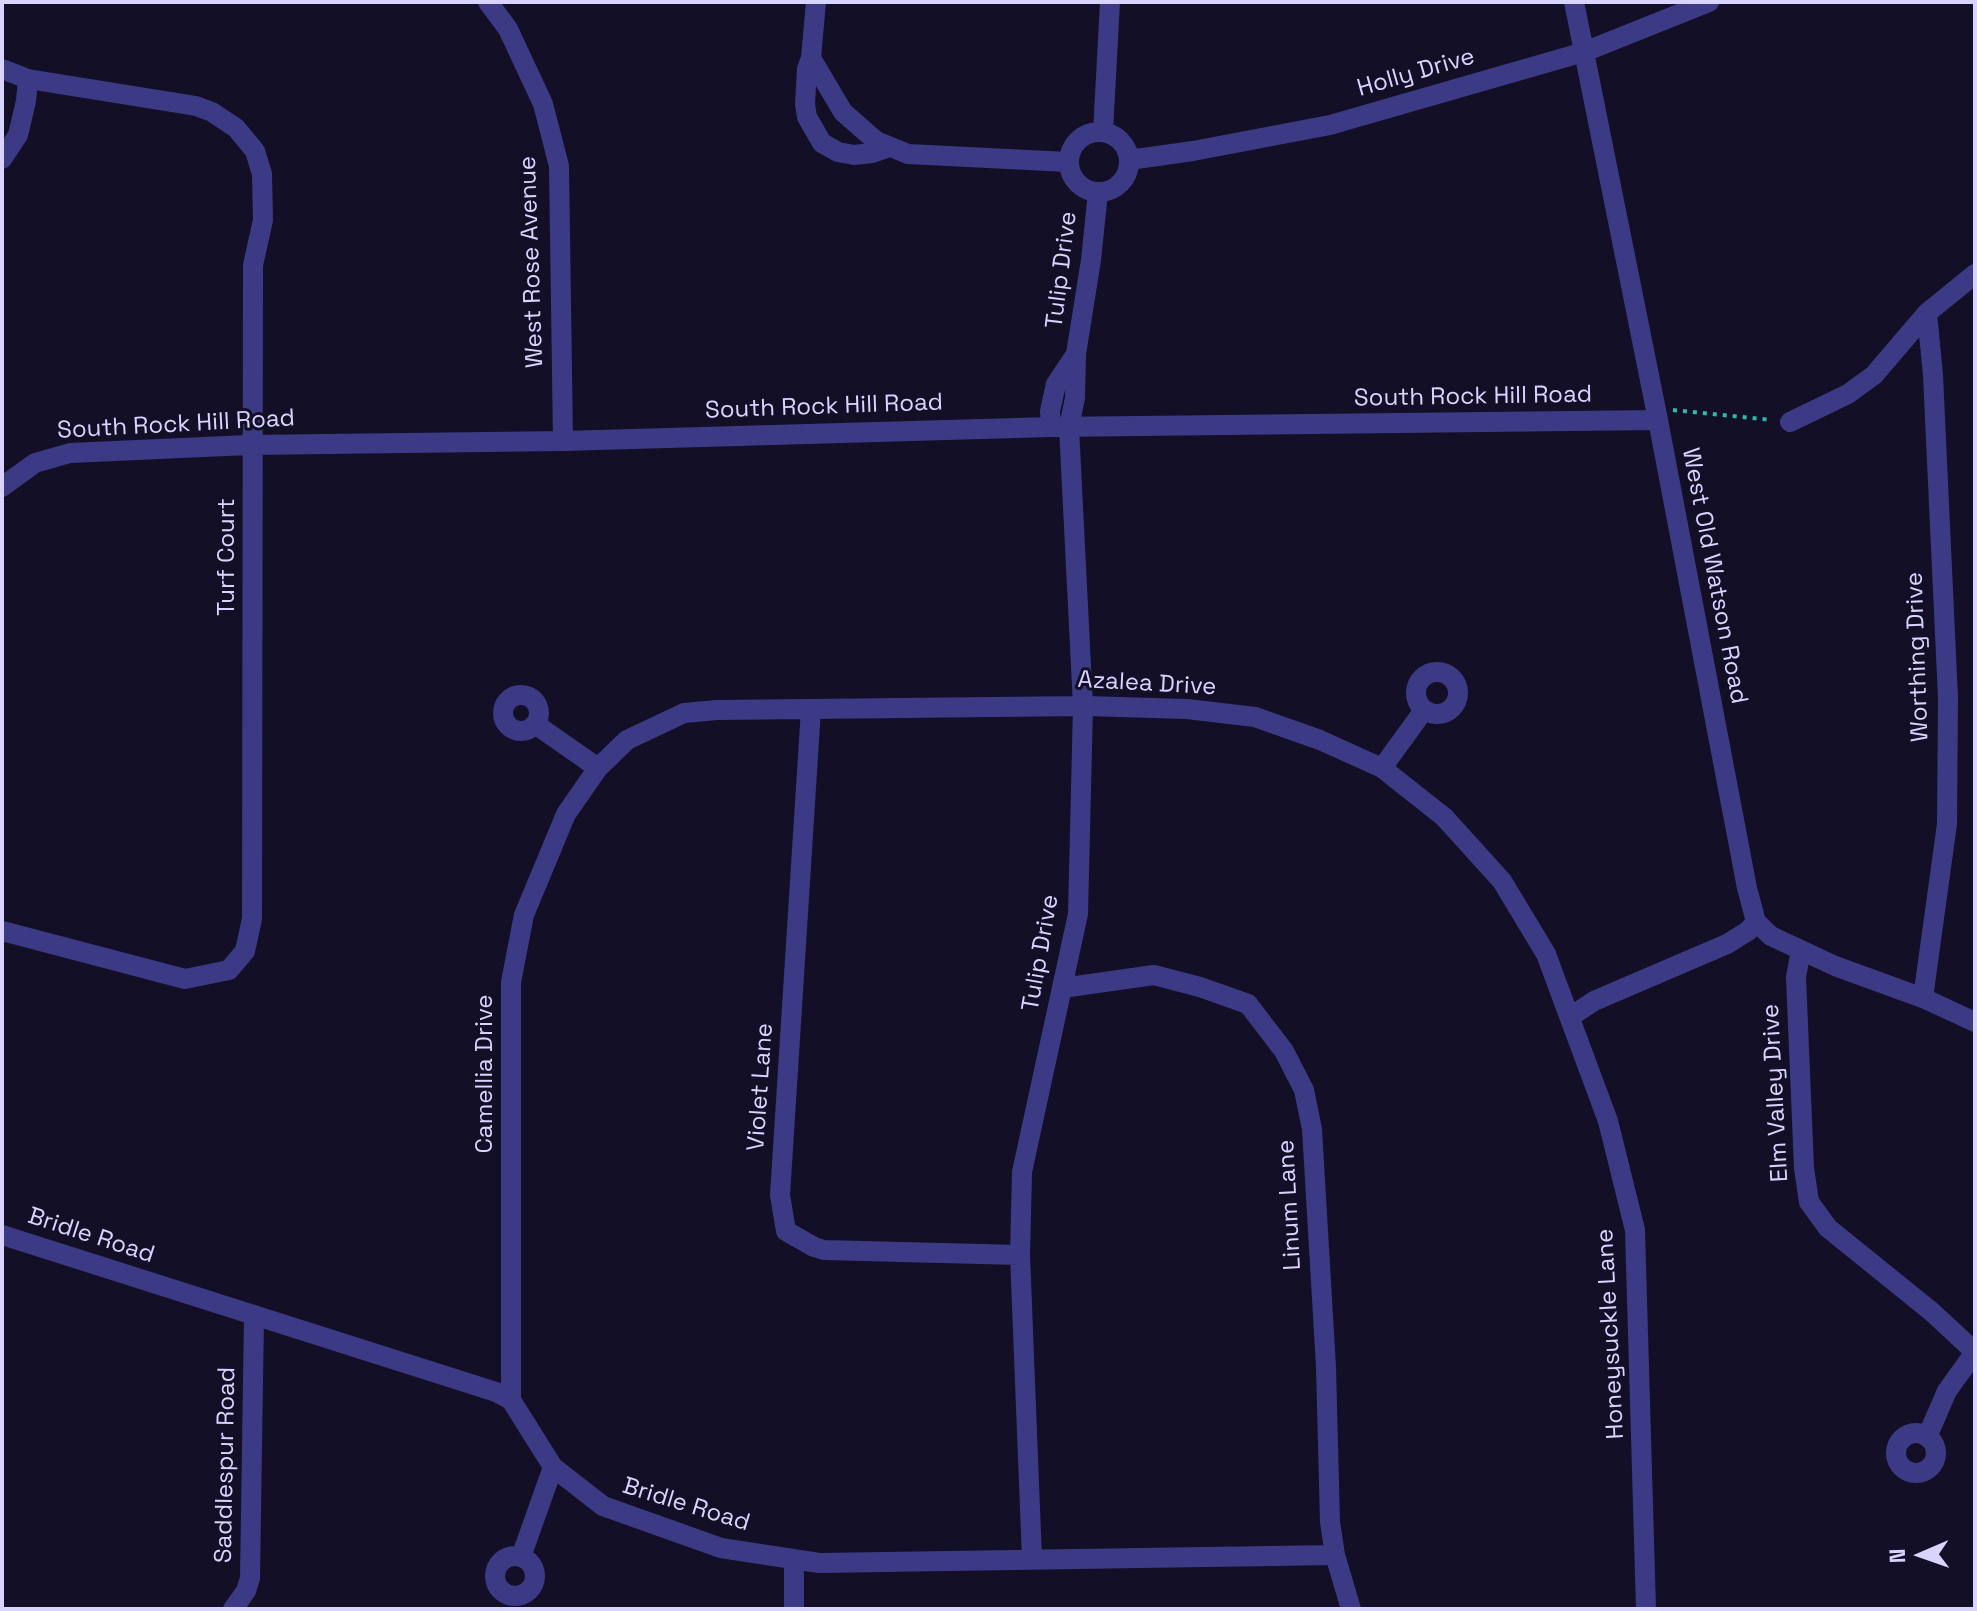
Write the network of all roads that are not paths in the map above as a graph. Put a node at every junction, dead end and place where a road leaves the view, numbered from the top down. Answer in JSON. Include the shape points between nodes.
{"nodes":[{"id":1,"x":488,"y":2,"type":"edge"},
{"id":2,"x":816,"y":2,"type":"edge"},
{"id":3,"x":1110,"y":2,"type":"edge"},
{"id":4,"x":1574,"y":2,"type":"edge"},
{"id":5,"x":1709,"y":2,"type":"edge"},
{"id":6,"x":1584,"y":52,"type":"junction"},
{"id":7,"x":811,"y":58,"type":"junction"},
{"id":8,"x":2,"y":69,"type":"edge"},
{"id":9,"x":28,"y":79,"type":"junction"},
{"id":10,"x":1103,"y":132,"type":"junction"},
{"id":11,"x":889,"y":147,"type":"junction"},
{"id":12,"x":2,"y":159,"type":"edge"},
{"id":13,"x":1129,"y":160,"type":"junction"},
{"id":14,"x":1068,"y":162,"type":"junction"},
{"id":15,"x":1098,"y":192,"type":"junction"},
{"id":16,"x":1975,"y":274,"type":"edge"},
{"id":17,"x":1927,"y":313,"type":"junction"},
{"id":18,"x":1656,"y":414,"type":"junction"},
{"id":19,"x":1790,"y":422,"type":"road end"},
{"id":20,"x":1060,"y":427,"type":"junction"},
{"id":21,"x":563,"y":441,"type":"junction"},
{"id":22,"x":253,"y":445,"type":"junction"},
{"id":23,"x":2,"y":487,"type":"edge"},
{"id":24,"x":1083,"y":706,"type":"junction"},
{"id":25,"x":811,"y":709,"type":"junction"},
{"id":26,"x":1424,"y":710,"type":"dead end"},
{"id":27,"x":535,"y":724,"type":"dead end"},
{"id":28,"x":598,"y":768,"type":"junction"},
{"id":29,"x":1382,"y":768,"type":"junction"},
{"id":30,"x":1756,"y":922,"type":"junction"},
{"id":31,"x":2,"y":931,"type":"edge"},
{"id":32,"x":1801,"y":950,"type":"junction"},
{"id":33,"x":1062,"y":988,"type":"junction"},
{"id":34,"x":1923,"y":998,"type":"junction"},
{"id":35,"x":1570,"y":1017,"type":"junction"},
{"id":36,"x":1975,"y":1022,"type":"edge"},
{"id":37,"x":2,"y":1235,"type":"edge"},
{"id":38,"x":1020,"y":1255,"type":"junction"},
{"id":39,"x":254,"y":1316,"type":"junction"},
{"id":40,"x":1975,"y":1352,"type":"edge"},
{"id":41,"x":511,"y":1400,"type":"junction"},
{"id":42,"x":1927,"y":1437,"type":"dead end"},
{"id":43,"x":553,"y":1467,"type":"junction"},
{"id":44,"x":1335,"y":1555,"type":"junction"},
{"id":45,"x":521,"y":1557,"type":"dead end"},
{"id":46,"x":794,"y":1559,"type":"junction"},
{"id":47,"x":1032,"y":1559,"type":"junction"},
{"id":48,"x":233,"y":1609,"type":"edge"},
{"id":49,"x":794,"y":1609,"type":"edge"},
{"id":50,"x":1351,"y":1609,"type":"edge"},
{"id":51,"x":1646,"y":1609,"type":"edge"}],
"edges":[{"from":1,"to":21,"type":"street","name":"West Rose Avenue","via":[[508,29],[543,104],[559,166]]},
{"from":2,"to":7,"type":"street"},
{"from":3,"to":10,"type":"street"},
{"from":4,"to":6,"type":"street","name":"West Old Watson Road"},
{"from":5,"to":6,"type":"street","name":"Holly Drive"},
{"from":6,"to":13,"type":"street","name":"Holly Drive","via":[[1330,125]]},
{"from":6,"to":18,"type":"street","name":"West Old Watson Road"},
{"from":7,"to":11,"type":"street","via":[[848,118]]},
{"from":7,"to":11,"type":"street","via":[[805,104],[822,143],[854,155]]},
{"from":8,"to":9,"type":"street","name":"Turf Court"},
{"from":9,"to":12,"type":"street","via":[[18,135]]},
{"from":9,"to":22,"type":"street","name":"Turf Court","via":[[196,106],[236,128],[255,151],[262,174],[263,220],[253,265]]},
{"from":10,"to":13,"type":"street","via":[[1121,141]]},
{"from":10,"to":14,"type":"street","via":[[1083,136]]},
{"from":11,"to":14,"type":"street","via":[[908,154]]},
{"from":13,"to":15,"type":"street","name":"Tulip Drive","via":[[1124,179]]},
{"from":14,"to":15,"type":"street","name":"Tulip Drive","via":[[1074,180]]},
{"from":15,"to":20,"type":"street","name":"Tulip Drive","via":[[1075,398]]},
{"from":16,"to":17,"type":"street"},
{"from":17,"to":19,"type":"street","via":[[1874,375]]},
{"from":17,"to":34,"type":"street","name":"Worthing Drive","via":[[1948,698],[1947,824]]},
{"from":18,"to":20,"type":"street","name":"South Rock Hill Road"},
{"from":18,"to":30,"type":"street","name":"West Old Watson Road"},
{"from":20,"to":21,"type":"street","name":"South Rock Hill Road"},
{"from":20,"to":24,"type":"street","name":"Tulip Drive"},
{"from":21,"to":22,"type":"street","name":"South Rock Hill Road"},
{"from":22,"to":23,"type":"street","name":"South Rock Hill Road","via":[[70,453],[35,463]]},
{"from":22,"to":31,"type":"street","name":"Turf Court","via":[[252,919],[245,951],[229,970],[185,979]]},
{"from":24,"to":25,"type":"street","name":"Azalea Drive"},
{"from":24,"to":29,"type":"street","name":"Azalea Drive","via":[[1255,717]]},
{"from":24,"to":33,"type":"street","name":"Tulip Drive","via":[[1078,914]]},
{"from":25,"to":28,"type":"street","name":"Azalea Drive","via":[[684,713],[627,740]]},
{"from":25,"to":38,"type":"street","name":"Violet Lane","via":[[780,1195],[786,1231],[824,1250]]},
{"from":26,"to":29,"type":"street"},
{"from":27,"to":28,"type":"street"},
{"from":28,"to":41,"type":"street","name":"Camellia Drive","via":[[566,814],[524,915],[511,982]]},
{"from":29,"to":35,"type":"street","name":"Azalea Drive","via":[[1444,817],[1502,881],[1546,954]]},
{"from":30,"to":32,"type":"street"},
{"from":30,"to":35,"type":"street","via":[[1727,944],[1594,1001]]},
{"from":32,"to":34,"type":"street"},
{"from":32,"to":40,"type":"street","name":"Elm Valley Drive","via":[[1796,977],[1809,1202],[1828,1228]]},
{"from":33,"to":38,"type":"street","name":"Tulip Drive","via":[[1022,1172]]},
{"from":33,"to":44,"type":"street","name":"Linum Lane","via":[[1154,975],[1248,1004],[1284,1051],[1304,1090],[1312,1129]]},
{"from":34,"to":36,"type":"street"},
{"from":35,"to":51,"type":"street","name":"Honeysuckle Lane","via":[[1608,1121],[1635,1230]]},
{"from":37,"to":39,"type":"street","name":"Bridle Road"},
{"from":38,"to":47,"type":"street","name":"Tulip Drive"},
{"from":39,"to":41,"type":"street","name":"Bridle Road"},
{"from":39,"to":48,"type":"street","name":"Saddlespur Road","via":[[250,1578]]},
{"from":40,"to":42,"type":"street","via":[[1947,1391]]},
{"from":41,"to":43,"type":"street","name":"Bridle Road"},
{"from":43,"to":45,"type":"street"},
{"from":43,"to":46,"type":"street","name":"Bridle Road","via":[[603,1506],[721,1548]]},
{"from":44,"to":47,"type":"street","name":"Bridle Road"},
{"from":44,"to":50,"type":"street","name":"Linum Lane"},
{"from":46,"to":47,"type":"street","name":"Bridle Road"},
{"from":46,"to":49,"type":"street"}]}
